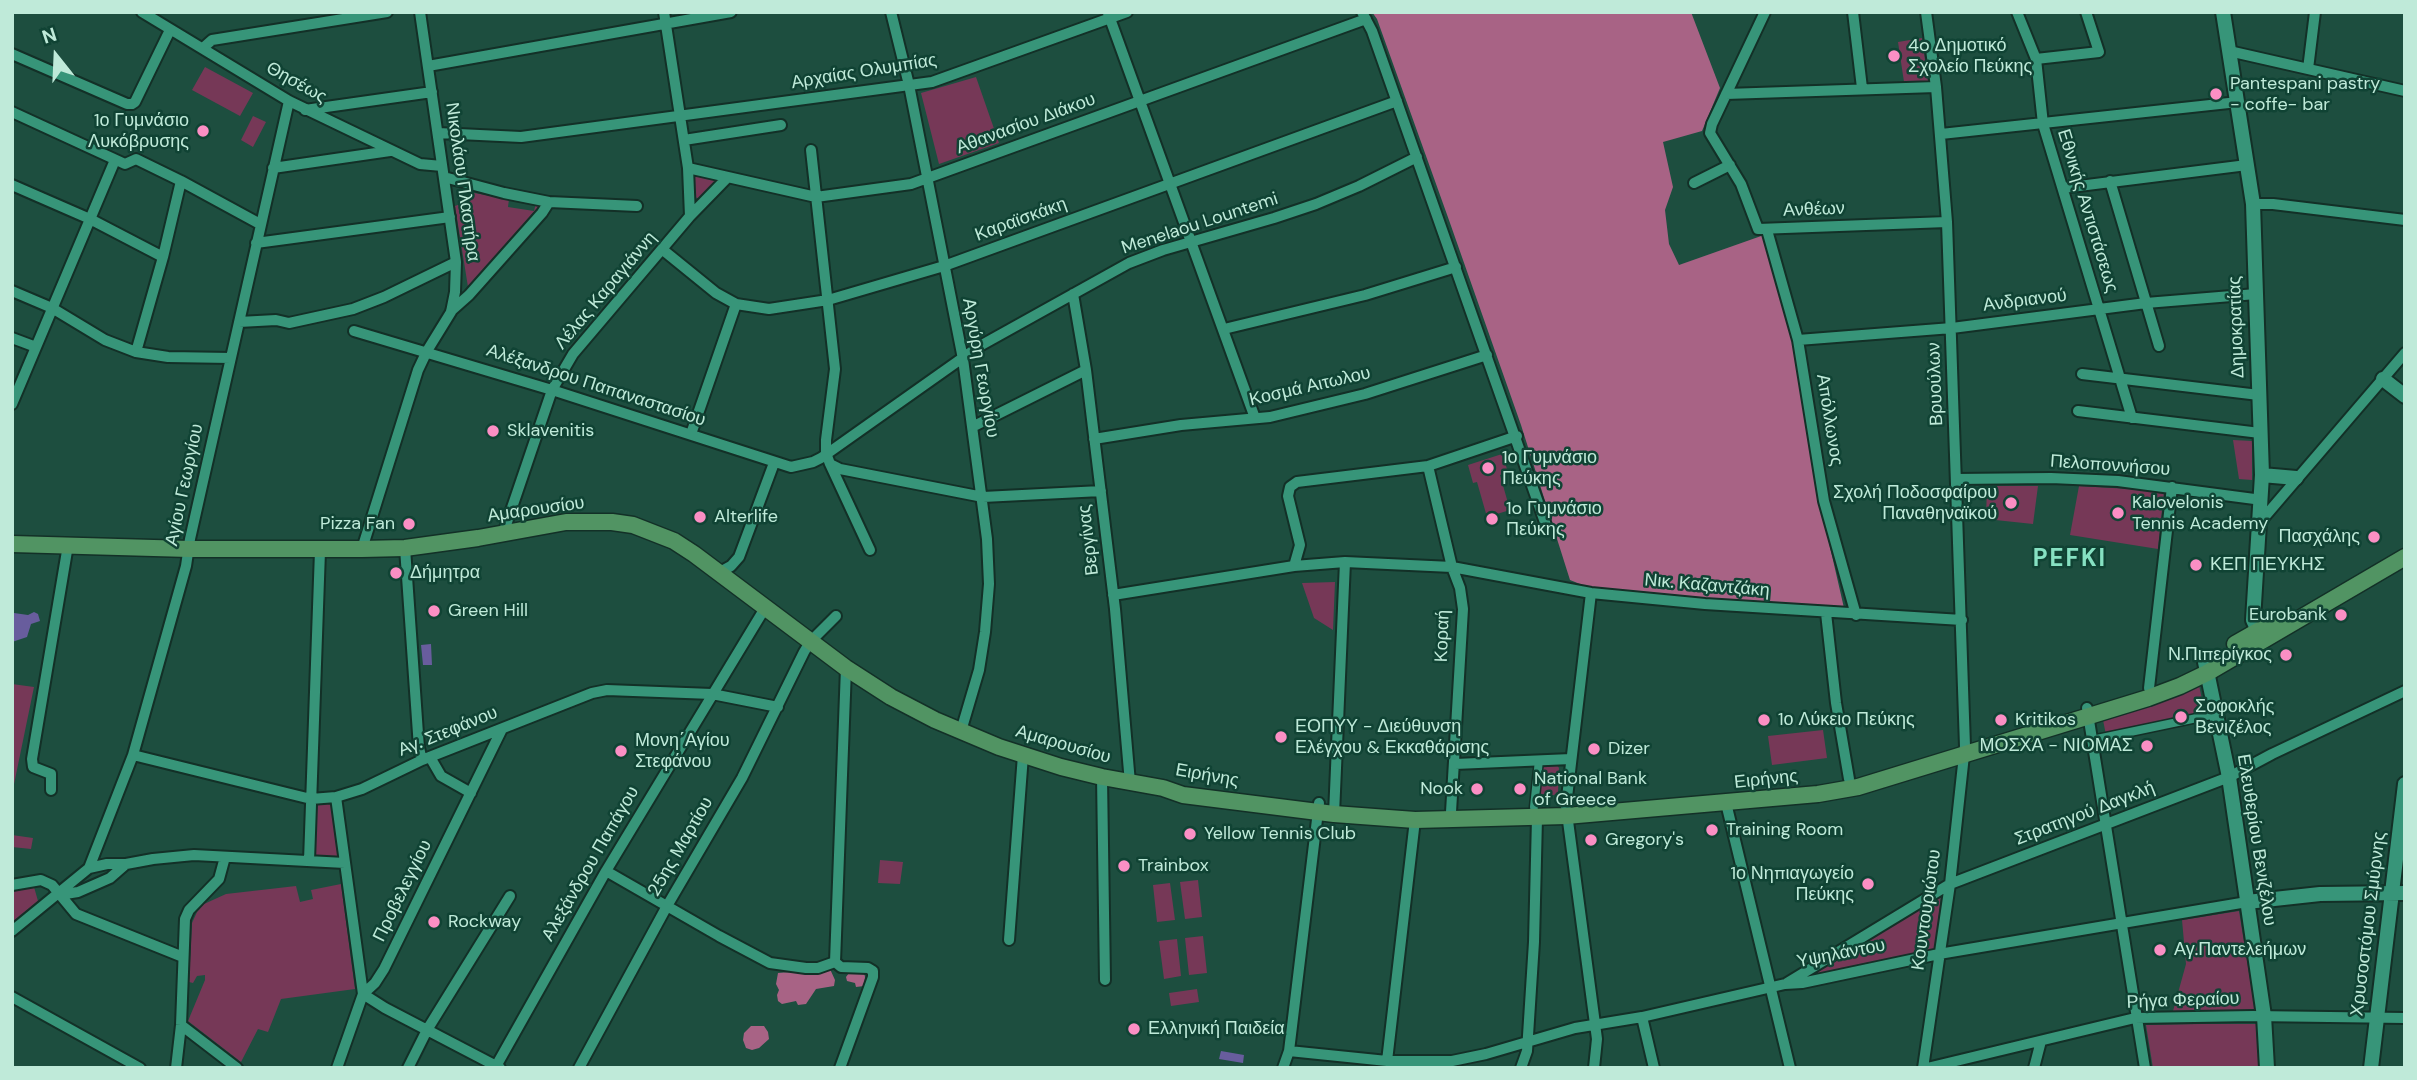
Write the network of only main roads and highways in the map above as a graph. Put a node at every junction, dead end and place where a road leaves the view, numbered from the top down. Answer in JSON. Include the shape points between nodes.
{"nodes":[{"id":1,"x":12,"y":544,"type":"edge"},
{"id":2,"x":2405,"y":545,"type":"edge"},
{"id":3,"x":2405,"y":557,"type":"edge"},
{"id":4,"x":2259,"y":636,"type":"junction"},
{"id":5,"x":2206,"y":667,"type":"junction"},
{"id":6,"x":2087,"y":713,"type":"junction"},
{"id":7,"x":1964,"y":751,"type":"junction"},
{"id":8,"x":1163,"y":788,"type":"joint"},
{"id":9,"x":1326,"y":808,"type":"junction"},
{"id":10,"x":1566,"y":811,"type":"junction"},
{"id":11,"x":1535,"y":813,"type":"junction"}],
"edges":[{"from":1,"to":8,"type":"main road","name":"Αμαρουσίου","via":[[320,551],[405,548],[566,522],[633,525],[674,541],[891,697],[1023,755]]},
{"from":2,"to":4,"type":"main road","name":"Ειρήνης"},
{"from":3,"to":4,"type":"main road","name":"Ειρήνης"},
{"from":4,"to":5,"type":"main road","name":"Ειρήνης"},
{"from":5,"to":6,"type":"main road","name":"Ειρήνης"},
{"from":5,"to":6,"type":"main road","name":"Ειρήνης","via":[[2148,698]]},
{"from":6,"to":7,"type":"main road","name":"Ειρήνης"},
{"from":7,"to":10,"type":"main road","name":"Ειρήνης","via":[[1813,785]]},
{"from":7,"to":10,"type":"main road","name":"Ειρήνης","via":[[1837,792]]},
{"from":8,"to":9,"type":"main road","name":"Ειρήνης","via":[[1184,795]]},
{"from":9,"to":11,"type":"main road","name":"Ειρήνης"},
{"from":9,"to":11,"type":"main road","name":"Ειρήνης","via":[[1415,820]]},
{"from":10,"to":11,"type":"main road","name":"Ειρήνης"}]}
